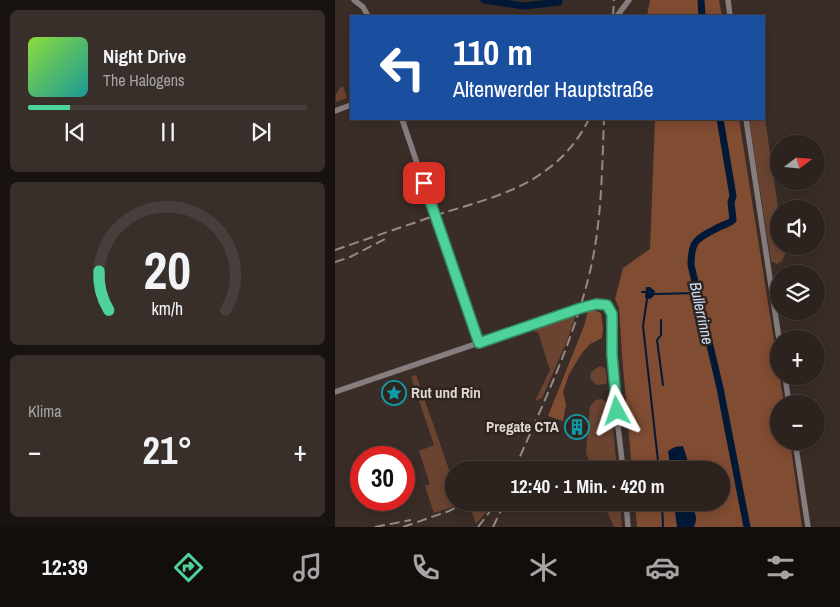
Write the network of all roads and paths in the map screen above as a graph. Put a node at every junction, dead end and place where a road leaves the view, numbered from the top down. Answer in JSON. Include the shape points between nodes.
{"nodes":[{"id":1,"x":354,"y":0,"type":"edge"},
{"id":2,"x":629,"y":0,"type":"edge"},
{"id":3,"x":728,"y":0,"type":"edge"},
{"id":4,"x":368,"y":15,"type":"edge"},
{"id":5,"x":618,"y":15,"type":"edge"},
{"id":6,"x":730,"y":15,"type":"edge"},
{"id":7,"x":350,"y":105,"type":"edge"},
{"id":8,"x":335,"y":111,"type":"edge"},
{"id":9,"x":402,"y":120,"type":"edge"},
{"id":10,"x":746,"y":120,"type":"edge"},
{"id":11,"x":778,"y":330,"type":"edge"},
{"id":12,"x":479,"y":343,"type":"junction"},
{"id":13,"x":335,"y":392,"type":"edge"},
{"id":14,"x":796,"y":450,"type":"edge"},
{"id":15,"x":622,"y":461,"type":"edge"},
{"id":16,"x":627,"y":511,"type":"edge"},
{"id":17,"x":628,"y":527,"type":"edge"},
{"id":18,"x":807,"y":527,"type":"edge"}],
"edges":[{"from":1,"to":4,"type":"street","via":[[363,6]]},
{"from":2,"to":5,"type":"street"},
{"from":3,"to":6,"type":"street"},
{"from":7,"to":8,"type":"street"},
{"from":9,"to":12,"type":"street"},
{"from":10,"to":11,"type":"street"},
{"from":12,"to":13,"type":"street"},
{"from":12,"to":15,"type":"street","via":[[596,304],[607,305],[612,314],[612,355]]},
{"from":14,"to":18,"type":"street"},
{"from":16,"to":17,"type":"street"}]}
